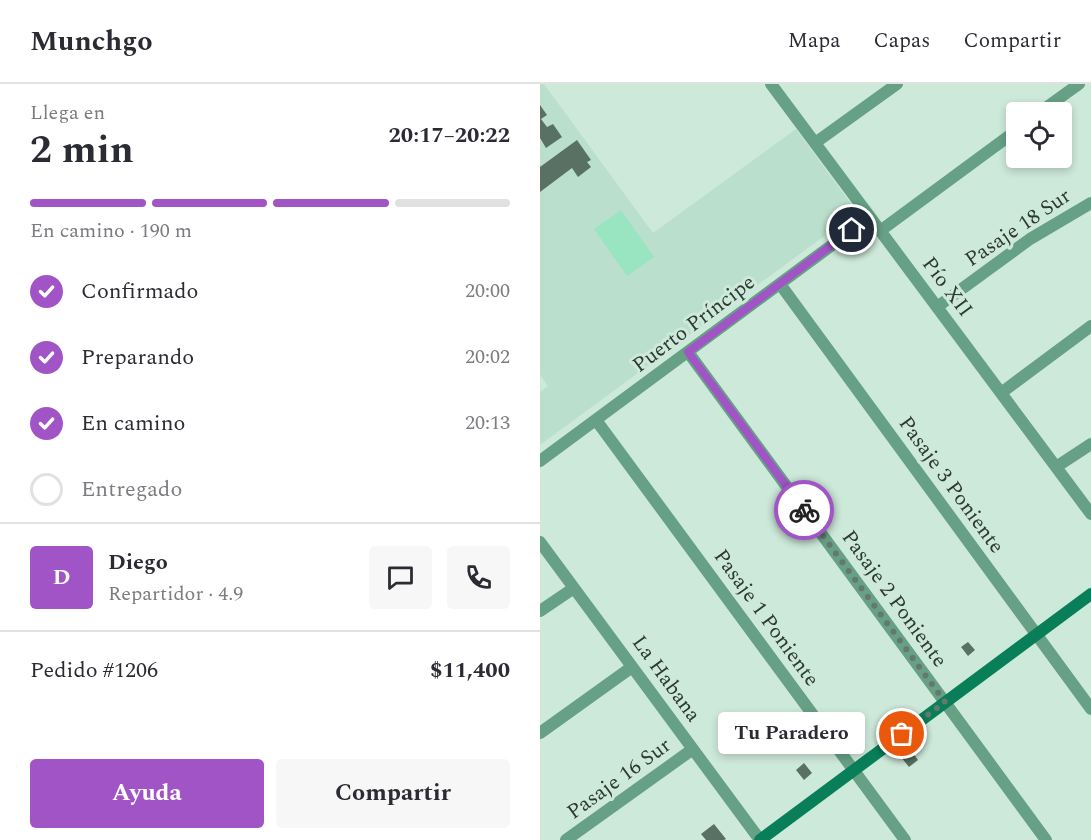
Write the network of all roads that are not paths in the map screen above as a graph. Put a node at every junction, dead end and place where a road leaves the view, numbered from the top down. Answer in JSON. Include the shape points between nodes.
{"nodes":[{"id":1,"x":771,"y":84,"type":"edge"},
{"id":2,"x":897,"y":84,"type":"edge"},
{"id":3,"x":1079,"y":84,"type":"edge"},
{"id":4,"x":1054,"y":102,"type":"edge"},
{"id":5,"x":1006,"y":137,"type":"edge"},
{"id":6,"x":815,"y":143,"type":"junction"},
{"id":7,"x":1091,"y":202,"type":"edge"},
{"id":8,"x":870,"y":217,"type":"junction"},
{"id":9,"x":880,"y":231,"type":"junction"},
{"id":10,"x":780,"y":284,"type":"junction"},
{"id":11,"x":937,"y":307,"type":"junction"},
{"id":12,"x":1091,"y":326,"type":"edge"},
{"id":13,"x":688,"y":352,"type":"junction"},
{"id":14,"x":1000,"y":393,"type":"junction"},
{"id":15,"x":596,"y":420,"type":"junction"},
{"id":16,"x":1091,"y":444,"type":"edge"},
{"id":17,"x":540,"y":461,"type":"edge"},
{"id":18,"x":1056,"y":467,"type":"junction"},
{"id":19,"x":1091,"y":514,"type":"edge"},
{"id":20,"x":540,"y":542,"type":"edge"},
{"id":21,"x":574,"y":588,"type":"junction"},
{"id":22,"x":1091,"y":594,"type":"edge"},
{"id":23,"x":540,"y":611,"type":"edge"},
{"id":24,"x":1036,"y":634,"type":"junction"},
{"id":25,"x":632,"y":667,"type":"junction"},
{"id":26,"x":945,"y":702,"type":"junction"},
{"id":27,"x":1091,"y":709,"type":"edge"},
{"id":28,"x":540,"y":733,"type":"edge"},
{"id":29,"x":693,"y":749,"type":"junction"},
{"id":30,"x":853,"y":770,"type":"junction"},
{"id":31,"x":566,"y":840,"type":"edge"},
{"id":32,"x":760,"y":840,"type":"edge"},
{"id":33,"x":905,"y":840,"type":"edge"},
{"id":34,"x":1046,"y":840,"type":"edge"}],
"edges":[{"from":1,"to":6,"type":"street","name":"Pío XII"},
{"from":2,"to":6,"type":"street"},
{"from":3,"to":4,"type":"street"},
{"from":5,"to":9,"type":"street"},
{"from":6,"to":8,"type":"street","name":"Pío XII"},
{"from":7,"to":11,"type":"street","name":"Pasaje 18 Sur","via":[[1030,239]]},
{"from":8,"to":9,"type":"street","name":"Pío XII"},
{"from":8,"to":10,"type":"street","name":"Puerto Príncipe"},
{"from":9,"to":11,"type":"street","name":"Pío XII"},
{"from":10,"to":13,"type":"street","name":"Puerto Príncipe"},
{"from":10,"to":24,"type":"street","name":"Pasaje 3 Poniente"},
{"from":11,"to":14,"type":"street","name":"Pío XII"},
{"from":12,"to":14,"type":"street"},
{"from":13,"to":15,"type":"street","name":"Puerto Príncipe"},
{"from":13,"to":26,"type":"street","name":"Pasaje 2 Poniente"},
{"from":14,"to":18,"type":"street","name":"Pío XII"},
{"from":15,"to":17,"type":"street","name":"Puerto Príncipe"},
{"from":15,"to":30,"type":"street","name":"Pasaje 1 Poniente"},
{"from":16,"to":18,"type":"street"},
{"from":18,"to":19,"type":"street","name":"Pío XII"},
{"from":20,"to":21,"type":"street","name":"La Habana"},
{"from":21,"to":23,"type":"street"},
{"from":21,"to":25,"type":"street","name":"La Habana"},
{"from":22,"to":24,"type":"main road"},
{"from":24,"to":26,"type":"main road"},
{"from":24,"to":27,"type":"street","name":"Pasaje 3 Poniente"},
{"from":25,"to":28,"type":"street"},
{"from":25,"to":29,"type":"street","name":"La Habana"},
{"from":26,"to":30,"type":"main road"},
{"from":26,"to":34,"type":"street","name":"Pasaje 2 Poniente"},
{"from":29,"to":31,"type":"street","name":"Pasaje 16 Sur"},
{"from":29,"to":32,"type":"street","name":"La Habana"},
{"from":30,"to":32,"type":"main road"},
{"from":30,"to":33,"type":"street","name":"Pasaje 1 Poniente"}]}
